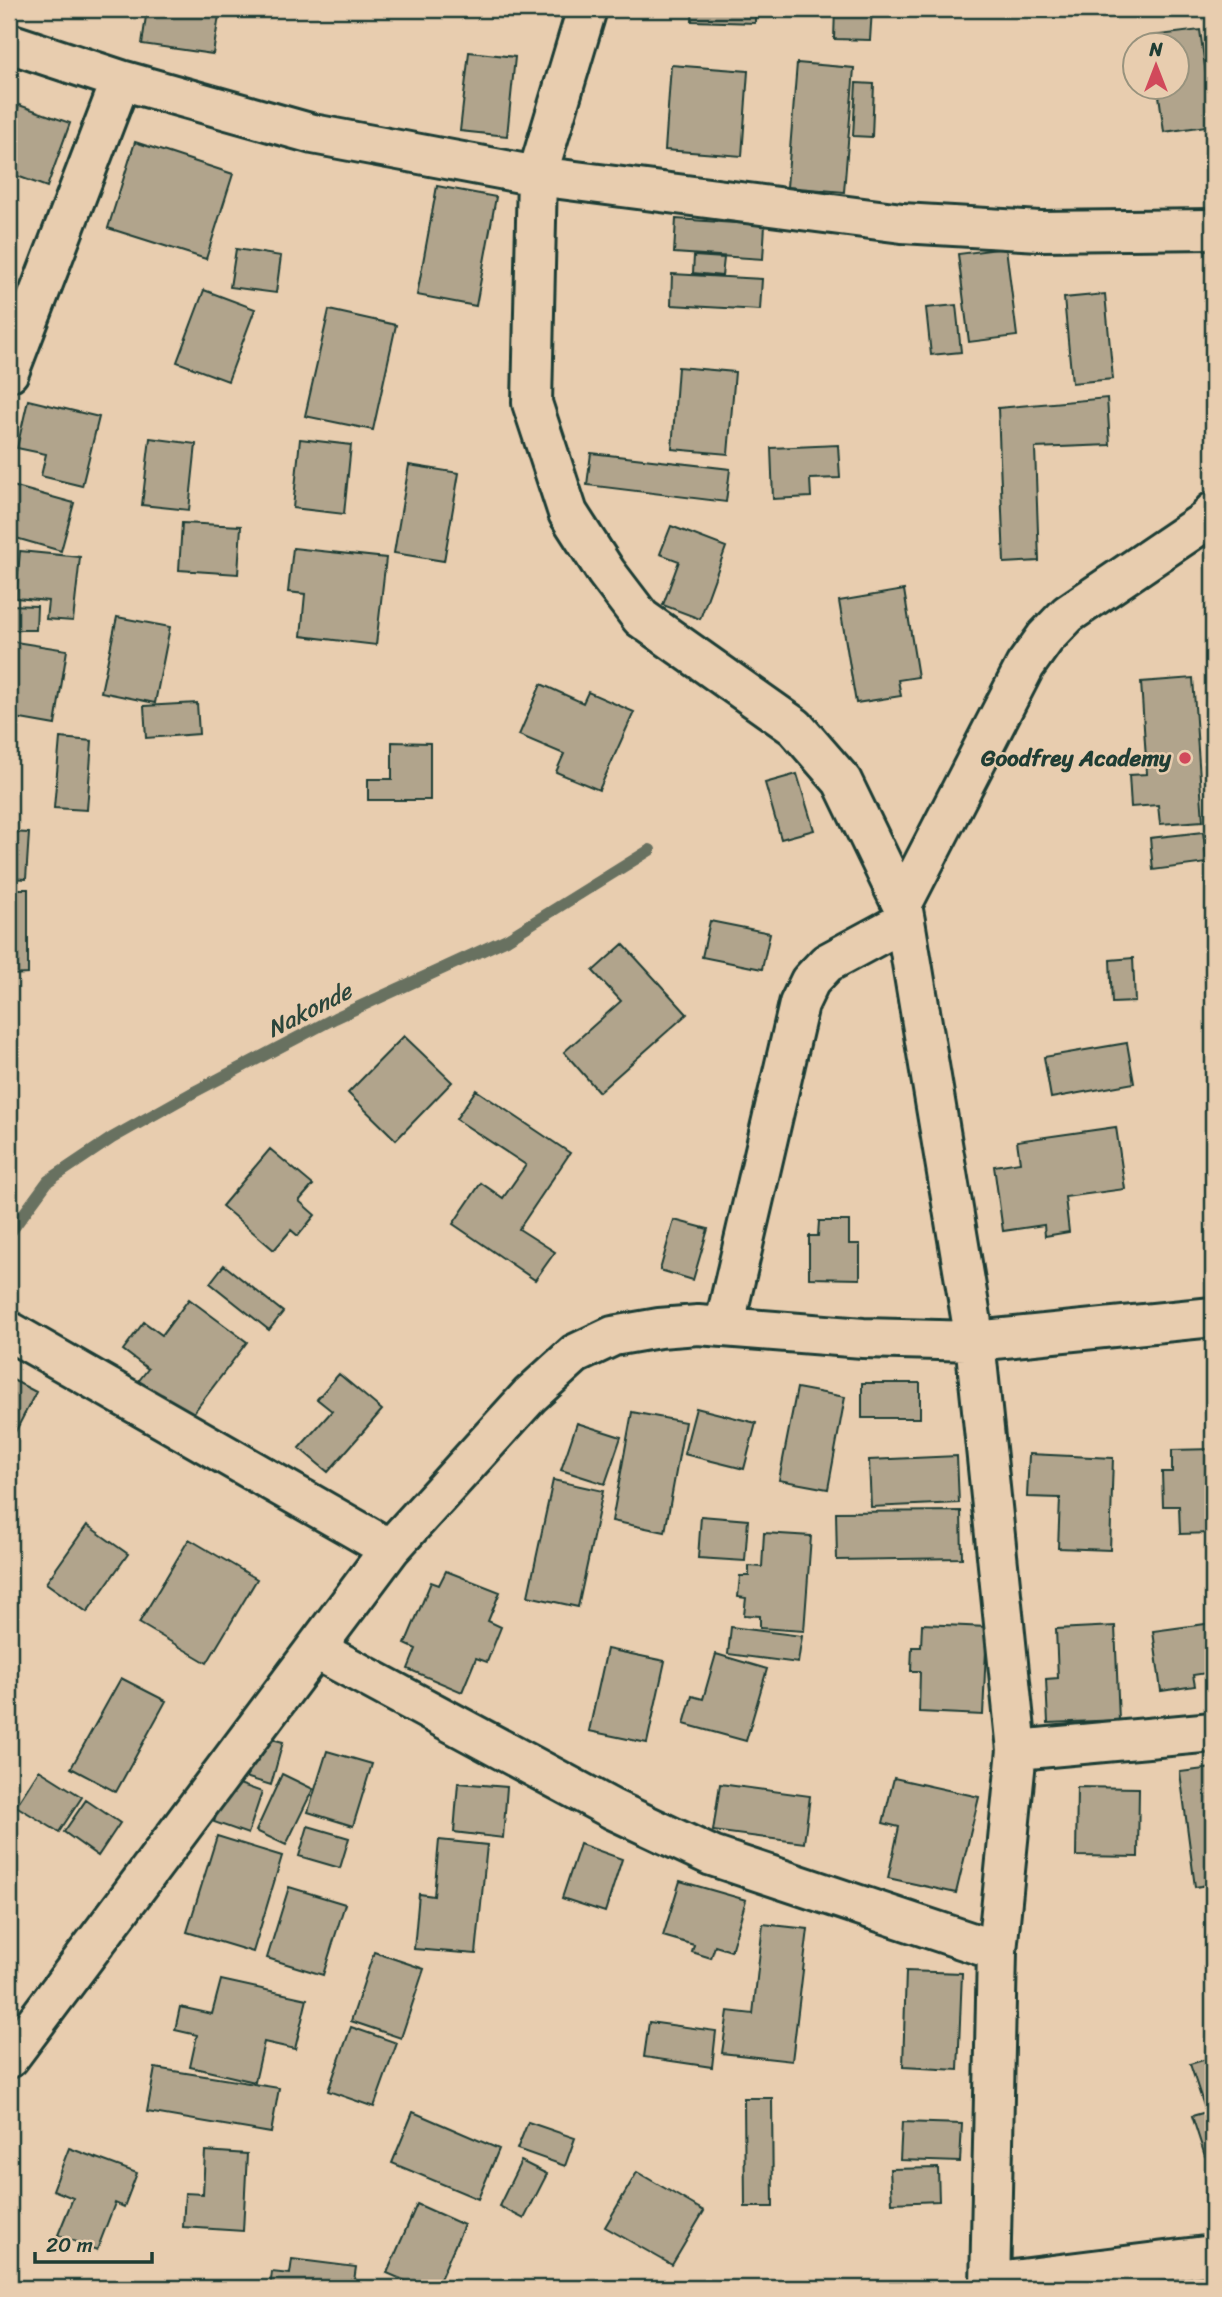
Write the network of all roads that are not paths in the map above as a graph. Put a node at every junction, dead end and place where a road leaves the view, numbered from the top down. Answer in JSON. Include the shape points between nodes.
{"nodes":[{"id":1,"x":587,"y":9,"type":"edge"},
{"id":2,"x":9,"y":43,"type":"edge"},
{"id":3,"x":121,"y":80,"type":"junction"},
{"id":4,"x":537,"y":176,"type":"junction"},
{"id":5,"x":1213,"y":229,"type":"edge"},
{"id":6,"x":9,"y":372,"type":"edge"},
{"id":7,"x":1213,"y":512,"type":"edge"},
{"id":8,"x":904,"y":913,"type":"junction"},
{"id":9,"x":1213,"y":1317,"type":"edge"},
{"id":10,"x":724,"y":1327,"type":"junction"},
{"id":11,"x":9,"y":1331,"type":"edge"},
{"id":12,"x":975,"y":1341,"type":"junction"},
{"id":13,"x":390,"y":1549,"type":"junction"},
{"id":14,"x":316,"y":1648,"type":"junction"},
{"id":15,"x":1213,"y":1732,"type":"edge"},
{"id":16,"x":1017,"y":1750,"type":"junction"},
{"id":17,"x":997,"y":1951,"type":"junction"},
{"id":18,"x":9,"y":2058,"type":"edge"},
{"id":19,"x":1213,"y":2255,"type":"edge"},
{"id":20,"x":990,"y":2286,"type":"edge"}],
"edges":[{"from":1,"to":4,"type":"street"},
{"from":2,"to":3,"type":"street"},
{"from":3,"to":4,"type":"street","via":[[313,134]]},
{"from":3,"to":6,"type":"street"},
{"from":4,"to":5,"type":"street","via":[[902,223],[1040,231]]},
{"from":4,"to":8,"type":"street","via":[[532,403],[568,513],[641,618],[795,727],[842,781]]},
{"from":7,"to":8,"type":"street","via":[[1068,614],[1045,638],[1025,666]]},
{"from":8,"to":10,"type":"street","via":[[827,963],[810,981],[799,1004]]},
{"from":8,"to":12,"type":"street"},
{"from":9,"to":12,"type":"street"},
{"from":10,"to":12,"type":"street"},
{"from":10,"to":13,"type":"street","via":[[659,1328],[614,1336],[575,1354],[530,1395]]},
{"from":11,"to":13,"type":"street"},
{"from":12,"to":16,"type":"street"},
{"from":13,"to":14,"type":"street"},
{"from":14,"to":17,"type":"street","via":[[612,1809],[712,1856]]},
{"from":14,"to":18,"type":"street"},
{"from":15,"to":16,"type":"street"},
{"from":16,"to":17,"type":"street"},
{"from":17,"to":20,"type":"street"},
{"from":19,"to":20,"type":"street"}]}
